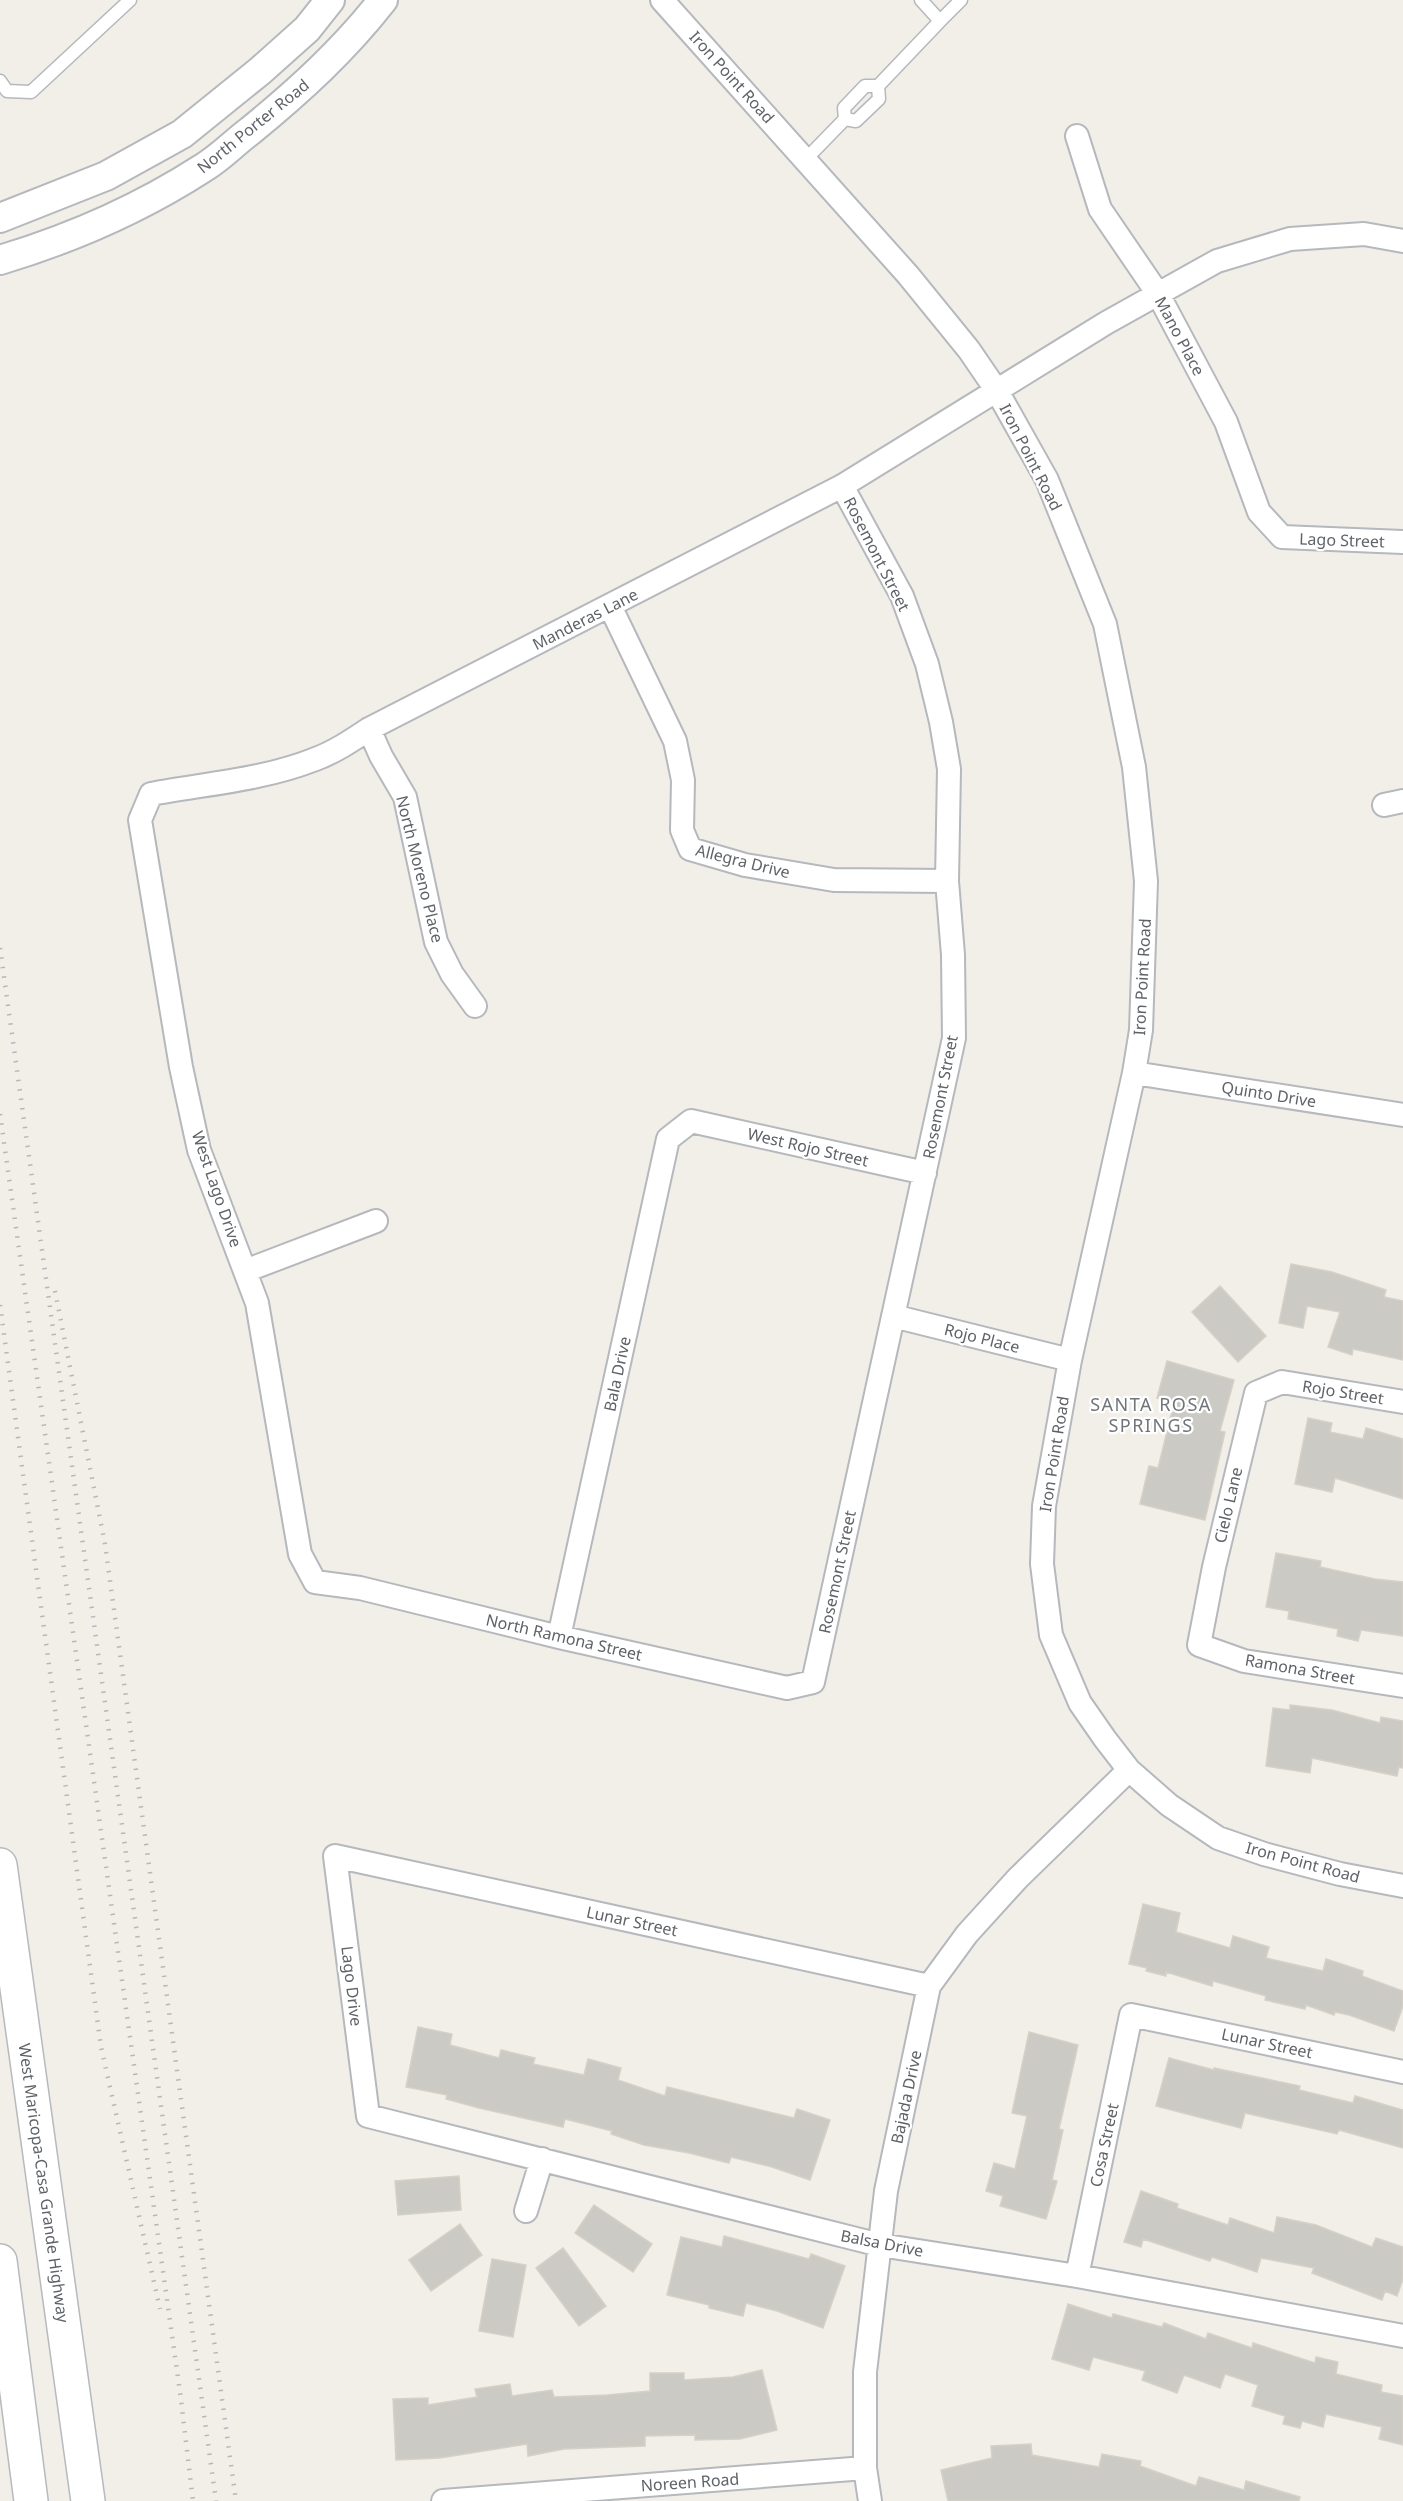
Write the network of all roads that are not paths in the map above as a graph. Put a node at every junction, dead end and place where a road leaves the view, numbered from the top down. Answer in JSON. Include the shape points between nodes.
{"nodes":[{"id":1,"x":130,"y":0,"type":"edge"},
{"id":2,"x":330,"y":0,"type":"edge"},
{"id":3,"x":382,"y":0,"type":"edge"},
{"id":4,"x":662,"y":0,"type":"edge"},
{"id":5,"x":921,"y":0,"type":"edge"},
{"id":6,"x":962,"y":0,"type":"edge"},
{"id":7,"x":940,"y":21,"type":"junction"},
{"id":8,"x":4,"y":86,"type":"edge"},
{"id":9,"x":878,"y":86,"type":"junction"},
{"id":10,"x":845,"y":119,"type":"junction"},
{"id":11,"x":1077,"y":136,"type":"dead end"},
{"id":12,"x":806,"y":159,"type":"junction"},
{"id":13,"x":0,"y":218,"type":"edge"},
{"id":14,"x":1403,"y":241,"type":"edge"},
{"id":15,"x":0,"y":260,"type":"edge"},
{"id":16,"x":1158,"y":294,"type":"junction"},
{"id":17,"x":997,"y":391,"type":"junction"},
{"id":18,"x":842,"y":486,"type":"junction"},
{"id":19,"x":1282,"y":537,"type":"joint"},
{"id":20,"x":1403,"y":542,"type":"edge"},
{"id":21,"x":610,"y":606,"type":"junction"},
{"id":22,"x":369,"y":729,"type":"junction"},
{"id":23,"x":151,"y":794,"type":"joint"},
{"id":24,"x":947,"y":880,"type":"junction"},
{"id":25,"x":476,"y":1006,"type":"dead end"},
{"id":26,"x":1134,"y":1073,"type":"junction"},
{"id":27,"x":1403,"y":1115,"type":"edge"},
{"id":28,"x":691,"y":1121,"type":"joint"},
{"id":29,"x":925,"y":1173,"type":"junction"},
{"id":30,"x":376,"y":1221,"type":"dead end"},
{"id":31,"x":245,"y":1271,"type":"junction"},
{"id":32,"x":893,"y":1316,"type":"junction"},
{"id":33,"x":1070,"y":1360,"type":"junction"},
{"id":34,"x":1282,"y":1382,"type":"joint"},
{"id":35,"x":1403,"y":1402,"type":"edge"},
{"id":36,"x":315,"y":1582,"type":"joint"},
{"id":37,"x":559,"y":1637,"type":"junction"},
{"id":38,"x":1199,"y":1645,"type":"joint"},
{"id":39,"x":813,"y":1682,"type":"joint"},
{"id":40,"x":1403,"y":1686,"type":"edge"},
{"id":41,"x":1129,"y":1770,"type":"junction"},
{"id":42,"x":336,"y":1856,"type":"joint"},
{"id":43,"x":0,"y":1865,"type":"edge"},
{"id":44,"x":1403,"y":1886,"type":"edge"},
{"id":45,"x":929,"y":1986,"type":"junction"},
{"id":46,"x":1131,"y":2015,"type":"joint"},
{"id":47,"x":1403,"y":2072,"type":"edge"},
{"id":48,"x":368,"y":2116,"type":"joint"},
{"id":49,"x":542,"y":2159,"type":"junction"},
{"id":50,"x":526,"y":2211,"type":"dead end"},
{"id":51,"x":880,"y":2245,"type":"junction"},
{"id":52,"x":0,"y":2261,"type":"edge"},
{"id":53,"x":1077,"y":2276,"type":"junction"},
{"id":54,"x":4,"y":2308,"type":"edge"},
{"id":55,"x":1403,"y":2336,"type":"edge"},
{"id":56,"x":865,"y":2468,"type":"junction"},
{"id":57,"x":31,"y":2501,"type":"edge"},
{"id":58,"x":88,"y":2501,"type":"edge"},
{"id":59,"x":443,"y":2501,"type":"edge"},
{"id":60,"x":870,"y":2501,"type":"edge"}],
"edges":[{"from":1,"to":8,"type":"lane","via":[[31,92]]},
{"from":2,"to":13,"type":"street","via":[[307,29],[182,134],[106,176]]},
{"from":3,"to":15,"type":"street","name":"North Porter Road","via":[[355,36],[309,82],[204,167],[123,212]]},
{"from":4,"to":12,"type":"street","name":"Iron Point Road"},
{"from":5,"to":7,"type":"lane"},
{"from":6,"to":7,"type":"lane"},
{"from":7,"to":9,"type":"lane"},
{"from":9,"to":10,"type":"lane","via":[[865,86],[844,108]]},
{"from":9,"to":10,"type":"lane","via":[[879,99],[856,121]]},
{"from":10,"to":12,"type":"lane"},
{"from":11,"to":16,"type":"street","name":"Mano Place","via":[[1100,209]]},
{"from":12,"to":17,"type":"street","name":"Iron Point Road","via":[[908,275]]},
{"from":14,"to":16,"type":"street","name":"Manderas Lane","via":[[1364,234],[1290,239],[1217,261]]},
{"from":16,"to":17,"type":"street","name":"Manderas Lane"},
{"from":16,"to":19,"type":"street","name":"Mano Place","via":[[1226,422],[1259,512]]},
{"from":17,"to":18,"type":"street","name":"Manderas Lane"},
{"from":17,"to":26,"type":"street","name":"Iron Point Road","via":[[1047,480],[1105,624],[1134,767],[1146,881],[1141,1030]]},
{"from":18,"to":21,"type":"street","name":"Manderas Lane"},
{"from":18,"to":24,"type":"street","name":"Rosemont Street","via":[[902,596],[927,664],[949,768]]},
{"from":19,"to":20,"type":"street","name":"Lago Street"},
{"from":21,"to":22,"type":"street","name":"Manderas Lane"},
{"from":21,"to":24,"type":"street","name":"Allegra Drive","via":[[675,741],[683,780],[682,830],[690,849],[745,865],[834,880]]},
{"from":22,"to":23,"type":"street","name":"Manderas Lane","via":[[313,761]]},
{"from":22,"to":25,"type":"street","name":"North Moreno Place","via":[[405,797],[436,942],[452,974]]},
{"from":23,"to":31,"type":"street","name":"West Lago Drive","via":[[140,820],[181,1067],[199,1150]]},
{"from":24,"to":29,"type":"street","name":"Rosemont Street","via":[[954,1038]]},
{"from":26,"to":27,"type":"street","name":"Quinto Drive"},
{"from":26,"to":33,"type":"street","name":"Iron Point Road"},
{"from":28,"to":29,"type":"street","name":"West Rojo Street"},
{"from":28,"to":37,"type":"street","name":"Bala Drive","via":[[668,1139]]},
{"from":29,"to":32,"type":"street","name":"Rosemont Street"},
{"from":30,"to":31,"type":"street"},
{"from":31,"to":36,"type":"street","name":"West Lago Drive","via":[[256,1303],[300,1554]]},
{"from":32,"to":33,"type":"street","name":"Rojo Place"},
{"from":32,"to":39,"type":"street","name":"Rosemont Street"},
{"from":33,"to":41,"type":"street","name":"Iron Point Road","via":[[1044,1506],[1041,1564],[1051,1635],[1080,1703]]},
{"from":34,"to":35,"type":"street","name":"Rojo Street"},
{"from":34,"to":38,"type":"street","name":"Cielo Lane","via":[[1256,1393]]},
{"from":36,"to":37,"type":"street","name":"North Ramona Street","via":[[360,1588]]},
{"from":37,"to":39,"type":"street","name":"North Ramona Street","via":[[787,1688]]},
{"from":38,"to":40,"type":"street","name":"Ramona Street","via":[[1244,1661]]},
{"from":41,"to":44,"type":"street","name":"Iron Point Road","via":[[1169,1805],[1218,1838],[1340,1874]]},
{"from":41,"to":45,"type":"street","name":"Bajada Drive","via":[[1018,1878],[967,1934]]},
{"from":42,"to":45,"type":"street","name":"Lunar Street"},
{"from":42,"to":48,"type":"street","name":"Lago Drive"},
{"from":43,"to":58,"type":"main road","name":"West Maricopa-Casa Grande Highway"},
{"from":45,"to":51,"type":"street","name":"Bajada Drive","via":[[886,2191]]},
{"from":46,"to":47,"type":"street","name":"Lunar Street"},
{"from":46,"to":53,"type":"street","name":"Cosa Street"},
{"from":48,"to":49,"type":"street","name":"Balsa Drive"},
{"from":49,"to":50,"type":"street"},
{"from":49,"to":51,"type":"street","name":"Balsa Drive"},
{"from":51,"to":53,"type":"street","name":"Balsa Drive"},
{"from":51,"to":56,"type":"street","name":"Bajada Drive","via":[[865,2372]]},
{"from":52,"to":54,"type":"main road"},
{"from":53,"to":55,"type":"street","name":"Balsa Drive"},
{"from":54,"to":57,"type":"main road"},
{"from":56,"to":59,"type":"street","name":"Noreen Road"},
{"from":56,"to":60,"type":"street","name":"Bajada Drive"}]}
